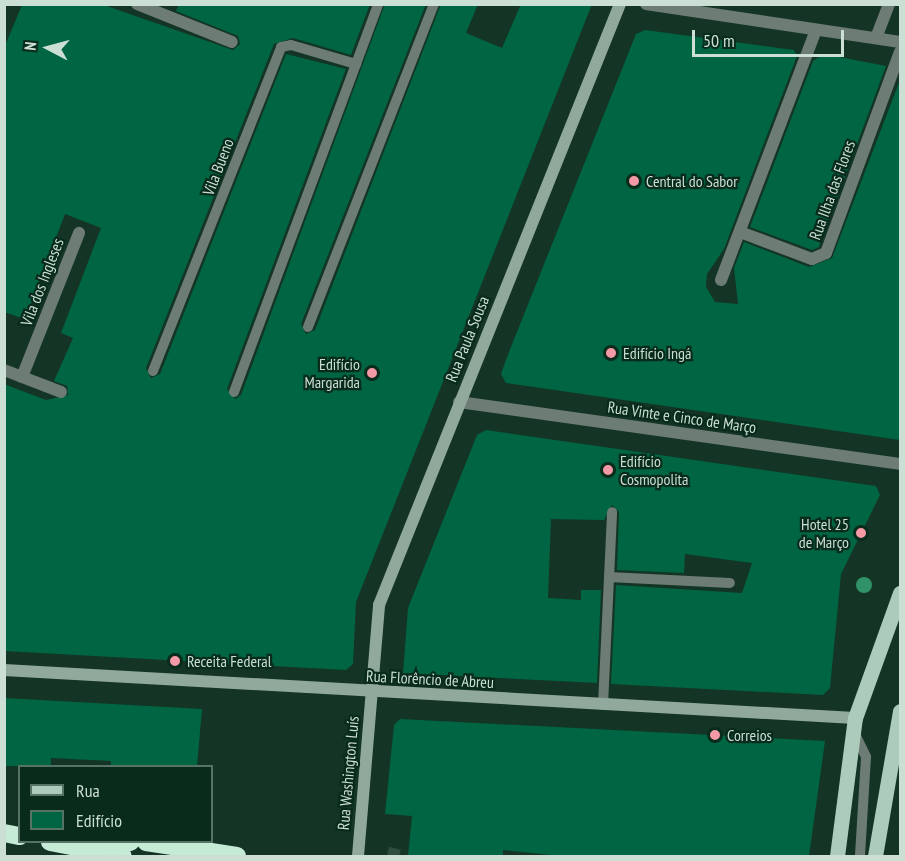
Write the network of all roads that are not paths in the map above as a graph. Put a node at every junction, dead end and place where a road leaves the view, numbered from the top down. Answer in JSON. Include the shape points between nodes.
{"nodes":[{"id":1,"x":137,"y":4,"type":"edge"},
{"id":2,"x":378,"y":4,"type":"edge"},
{"id":3,"x":434,"y":4,"type":"edge"},
{"id":4,"x":620,"y":4,"type":"edge"},
{"id":5,"x":646,"y":4,"type":"edge"},
{"id":6,"x":889,"y":4,"type":"edge"},
{"id":7,"x":816,"y":30,"type":"junction"},
{"id":8,"x":876,"y":38,"type":"junction"},
{"id":9,"x":232,"y":42,"type":"dead end"},
{"id":10,"x":900,"y":42,"type":"edge"},
{"id":11,"x":900,"y":52,"type":"edge"},
{"id":12,"x":356,"y":64,"type":"junction"},
{"id":13,"x":740,"y":232,"type":"junction"},
{"id":14,"x":79,"y":233,"type":"dead end"},
{"id":15,"x":721,"y":280,"type":"dead end"},
{"id":16,"x":308,"y":327,"type":"dead end"},
{"id":17,"x":4,"y":370,"type":"edge"},
{"id":18,"x":153,"y":371,"type":"dead end"},
{"id":19,"x":22,"y":377,"type":"junction"},
{"id":20,"x":61,"y":392,"type":"dead end"},
{"id":21,"x":234,"y":392,"type":"dead end"},
{"id":22,"x":459,"y":402,"type":"junction"},
{"id":23,"x":900,"y":464,"type":"edge"},
{"id":24,"x":612,"y":512,"type":"dead end"},
{"id":25,"x":609,"y":577,"type":"junction"},
{"id":26,"x":730,"y":583,"type":"dead end"},
{"id":27,"x":900,"y":593,"type":"edge"},
{"id":28,"x":4,"y":670,"type":"edge"},
{"id":29,"x":371,"y":692,"type":"junction"},
{"id":30,"x":603,"y":705,"type":"junction"},
{"id":31,"x":899,"y":718,"type":"edge"},
{"id":32,"x":854,"y":724,"type":"junction"},
{"id":33,"x":61,"y":843,"type":"edge"},
{"id":34,"x":124,"y":843,"type":"edge"},
{"id":35,"x":152,"y":843,"type":"edge"},
{"id":36,"x":91,"y":849,"type":"junction"},
{"id":37,"x":123,"y":856,"type":"edge"},
{"id":38,"x":237,"y":856,"type":"edge"},
{"id":39,"x":358,"y":856,"type":"edge"},
{"id":40,"x":837,"y":856,"type":"edge"},
{"id":41,"x":860,"y":856,"type":"edge"},
{"id":42,"x":875,"y":856,"type":"edge"}],
"edges":[{"from":1,"to":9,"type":"street"},
{"from":2,"to":12,"type":"lane"},
{"from":3,"to":16,"type":"lane"},
{"from":4,"to":22,"type":"street","name":"Rua Paula Sousa"},
{"from":5,"to":7,"type":"street"},
{"from":6,"to":8,"type":"street"},
{"from":7,"to":8,"type":"street"},
{"from":7,"to":13,"type":"street"},
{"from":8,"to":10,"type":"street"},
{"from":11,"to":13,"type":"street","name":"Rua Ilha das Flores","via":[[826,253],[812,259]]},
{"from":12,"to":18,"type":"lane","name":"Vila Bueno","via":[[291,45],[281,47]]},
{"from":12,"to":21,"type":"lane"},
{"from":13,"to":15,"type":"street"},
{"from":14,"to":19,"type":"street","name":"Vila dos Ingleses"},
{"from":17,"to":19,"type":"street"},
{"from":19,"to":20,"type":"street"},
{"from":22,"to":23,"type":"street","name":"Rua Vinte e Cinco de Março"},
{"from":22,"to":29,"type":"street","name":"Rua Paula Sousa","via":[[379,605]]},
{"from":24,"to":25,"type":"lane"},
{"from":25,"to":26,"type":"lane"},
{"from":25,"to":30,"type":"lane"},
{"from":27,"to":32,"type":"main road"},
{"from":28,"to":29,"type":"street","name":"Rua Florêncio de Abreu"},
{"from":29,"to":30,"type":"street","name":"Rua Florêncio de Abreu"},
{"from":29,"to":39,"type":"street","name":"Rua Washington Luís"},
{"from":30,"to":32,"type":"street","name":"Rua Florêncio de Abreu"},
{"from":31,"to":42,"type":"main road"},
{"from":32,"to":40,"type":"main road"},
{"from":32,"to":41,"type":"lane","via":[[866,757]]},
{"from":33,"to":36,"type":"highway"},
{"from":34,"to":36,"type":"highway"},
{"from":35,"to":38,"type":"highway"},
{"from":36,"to":37,"type":"highway"}]}
